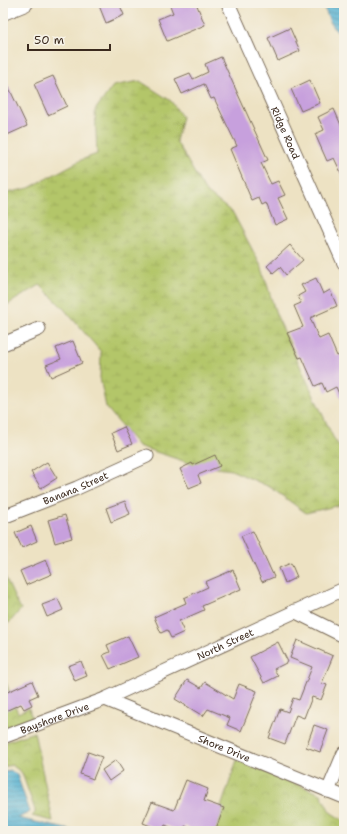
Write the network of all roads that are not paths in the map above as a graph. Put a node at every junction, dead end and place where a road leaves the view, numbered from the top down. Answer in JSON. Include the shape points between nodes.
{"nodes":[{"id":1,"x":25,"y":3,"type":"edge"},
{"id":2,"x":228,"y":3,"type":"edge"},
{"id":3,"x":3,"y":12,"type":"edge"},
{"id":4,"x":344,"y":263,"type":"edge"},
{"id":5,"x":39,"y":329,"type":"dead end"},
{"id":6,"x":3,"y":344,"type":"edge"},
{"id":7,"x":147,"y":456,"type":"dead end"},
{"id":8,"x":3,"y":517,"type":"edge"},
{"id":9,"x":344,"y":589,"type":"edge"},
{"id":10,"x":294,"y":611,"type":"junction"},
{"id":11,"x":344,"y":636,"type":"edge"},
{"id":12,"x":105,"y":699,"type":"junction"},
{"id":13,"x":3,"y":737,"type":"edge"},
{"id":14,"x":344,"y":753,"type":"edge"},
{"id":15,"x":328,"y":791,"type":"junction"},
{"id":16,"x":344,"y":797,"type":"edge"}],
"edges":[{"from":1,"to":3,"type":"street"},
{"from":2,"to":4,"type":"street","name":"Ridge Road"},
{"from":5,"to":6,"type":"street"},
{"from":7,"to":8,"type":"street","name":"Banana Street","via":[[77,488]]},
{"from":9,"to":10,"type":"street","name":"North Street"},
{"from":10,"to":11,"type":"street"},
{"from":10,"to":12,"type":"street","name":"North Street"},
{"from":12,"to":13,"type":"street","name":"Bayshore Drive"},
{"from":12,"to":15,"type":"street","name":"Shore Drive"},
{"from":14,"to":15,"type":"street"},
{"from":15,"to":16,"type":"street","name":"Shore Drive"}]}
